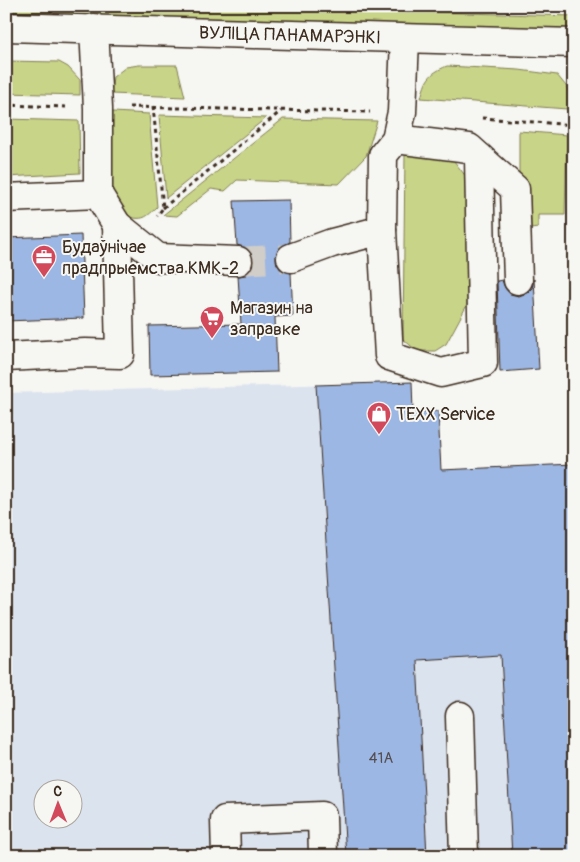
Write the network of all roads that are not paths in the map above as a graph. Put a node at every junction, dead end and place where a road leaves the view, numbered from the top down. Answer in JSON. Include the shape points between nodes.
{"nodes":[{"id":1,"x":6,"y":27,"type":"edge"},
{"id":2,"x":94,"y":28,"type":"junction"},
{"id":3,"x":405,"y":39,"type":"junction"},
{"id":4,"x":574,"y":43,"type":"edge"},
{"id":5,"x":396,"y":139,"type":"junction"},
{"id":6,"x":479,"y":157,"type":"junction"},
{"id":7,"x":98,"y":194,"type":"junction"},
{"id":8,"x":6,"y":198,"type":"edge"},
{"id":9,"x":382,"y":230,"type":"junction"},
{"id":10,"x":127,"y":233,"type":"junction"},
{"id":11,"x":291,"y":258,"type":"tunnel mouth"},
{"id":12,"x":238,"y":261,"type":"tunnel mouth"},
{"id":13,"x":518,"y":280,"type":"dead end"},
{"id":14,"x":6,"y":357,"type":"edge"},
{"id":15,"x":460,"y":716,"type":"dead end"},
{"id":16,"x":226,"y":856,"type":"edge"},
{"id":17,"x":323,"y":856,"type":"edge"},
{"id":18,"x":464,"y":856,"type":"edge"}],
"edges":[{"from":1,"to":2,"type":"main road","name":"ВУЛІЦА ПАНАМАРЭНКІ"},
{"from":2,"to":3,"type":"main road","name":"ВУЛІЦА ПАНАМАРЭНКІ"},
{"from":2,"to":7,"type":"main road"},
{"from":3,"to":4,"type":"main road","name":"ВУЛІЦА ПАНАМАРЭНКІ"},
{"from":3,"to":5,"type":"main road","via":[[402,112]]},
{"from":5,"to":6,"type":"main road","via":[[469,148]]},
{"from":5,"to":9,"type":"main road","via":[[383,154]]},
{"from":6,"to":9,"type":"main road","via":[[483,363],[441,373],[389,356]]},
{"from":6,"to":13,"type":"main road","via":[[515,188]]},
{"from":7,"to":8,"type":"main road"},
{"from":7,"to":10,"type":"main road"},
{"from":9,"to":11,"type":"main road"},
{"from":10,"to":12,"type":"main road","via":[[158,258]]},
{"from":10,"to":14,"type":"main road","via":[[120,354]]},
{"from":15,"to":18,"type":"main road"},
{"from":16,"to":17,"type":"main road","via":[[225,820],[322,816]]}]}
